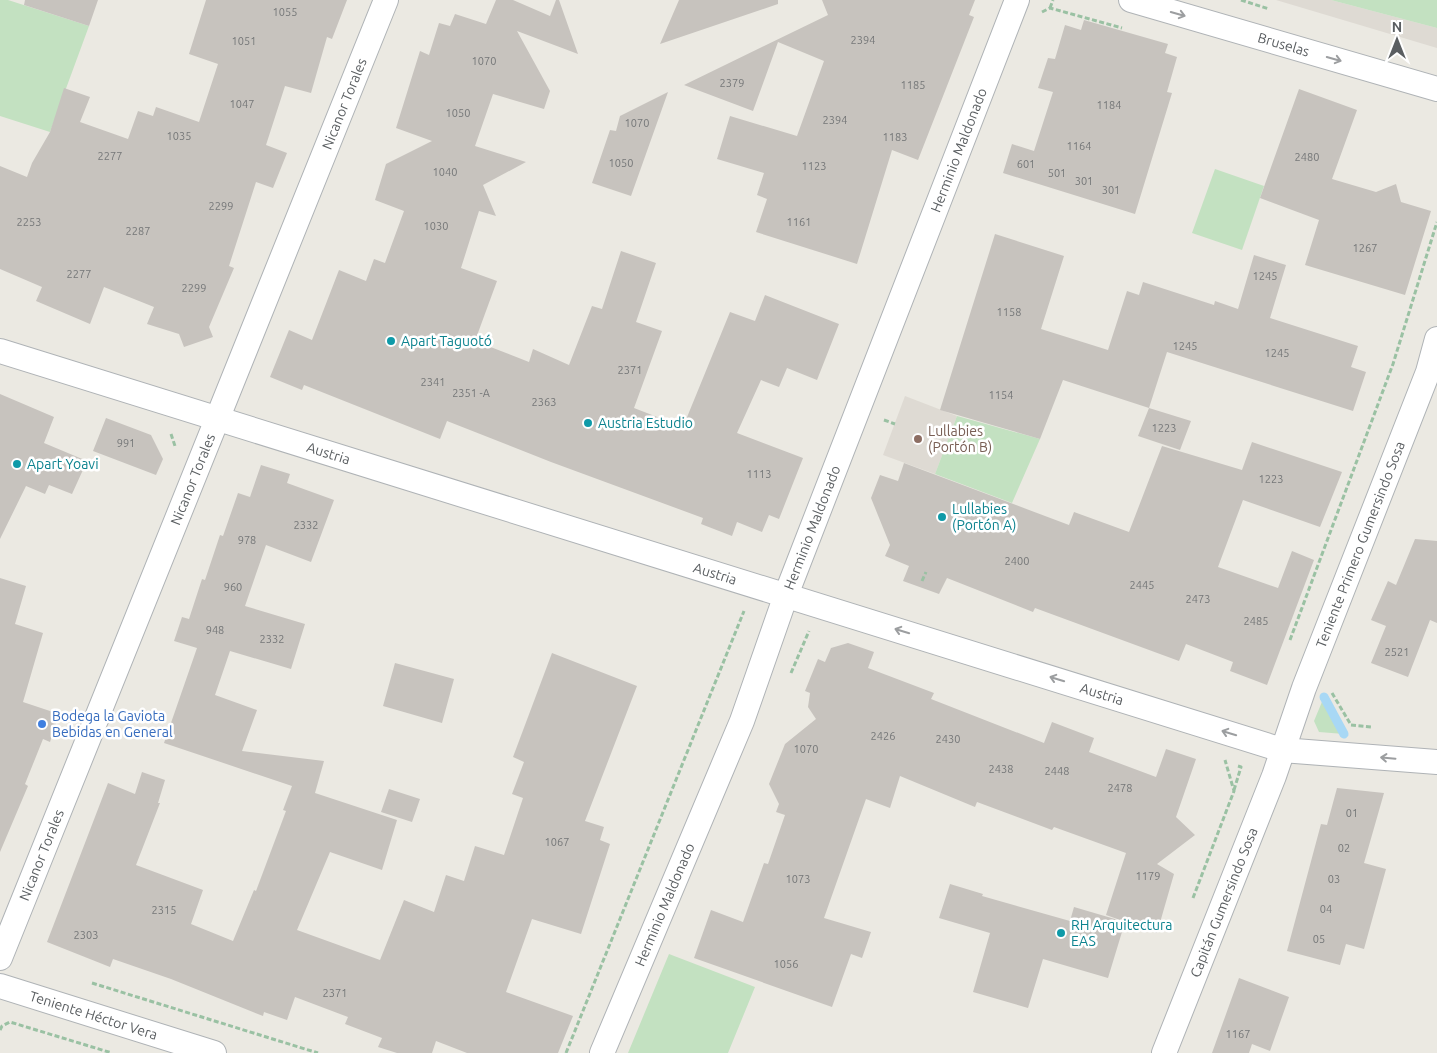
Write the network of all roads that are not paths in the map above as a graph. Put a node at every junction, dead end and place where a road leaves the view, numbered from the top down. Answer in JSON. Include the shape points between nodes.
{"nodes":[{"id":1,"x":386,"y":0,"type":"edge"},
{"id":2,"x":1017,"y":0,"type":"edge"},
{"id":3,"x":1131,"y":0,"type":"edge"},
{"id":4,"x":1437,"y":89,"type":"edge"},
{"id":5,"x":1437,"y":339,"type":"edge"},
{"id":6,"x":0,"y":351,"type":"edge"},
{"id":7,"x":218,"y":419,"type":"junction"},
{"id":8,"x":786,"y":595,"type":"junction"},
{"id":9,"x":1282,"y":750,"type":"junction"},
{"id":10,"x":1437,"y":762,"type":"edge"},
{"id":11,"x":0,"y":958,"type":"edge"},
{"id":12,"x":0,"y":986,"type":"edge"},
{"id":13,"x":214,"y":1053,"type":"edge"},
{"id":14,"x":602,"y":1053,"type":"edge"},
{"id":15,"x":1164,"y":1053,"type":"edge"}],
"edges":[{"from":1,"to":7,"type":"street","name":"Nicanor Torales"},
{"from":2,"to":8,"type":"street","name":"Herminio Maldonado"},
{"from":3,"to":4,"type":"street","name":"Bruselas","one_way":true},
{"from":5,"to":9,"type":"street","name":"Teniente Primero Gumersindo Sosa","via":[[1428,372]]},
{"from":6,"to":7,"type":"street","name":"Austria"},
{"from":7,"to":8,"type":"street","name":"Austria"},
{"from":7,"to":11,"type":"street","name":"Nicanor Torales"},
{"from":9,"to":8,"type":"street","name":"Austria","one_way":true},
{"from":8,"to":14,"type":"street","name":"Herminio Maldonado","via":[[742,721]]},
{"from":10,"to":9,"type":"street","name":"Austria","one_way":true},
{"from":9,"to":15,"type":"street","name":"Capitán Gumersindo Sosa"},
{"from":12,"to":13,"type":"street","name":"Teniente Héctor Vera"}]}
